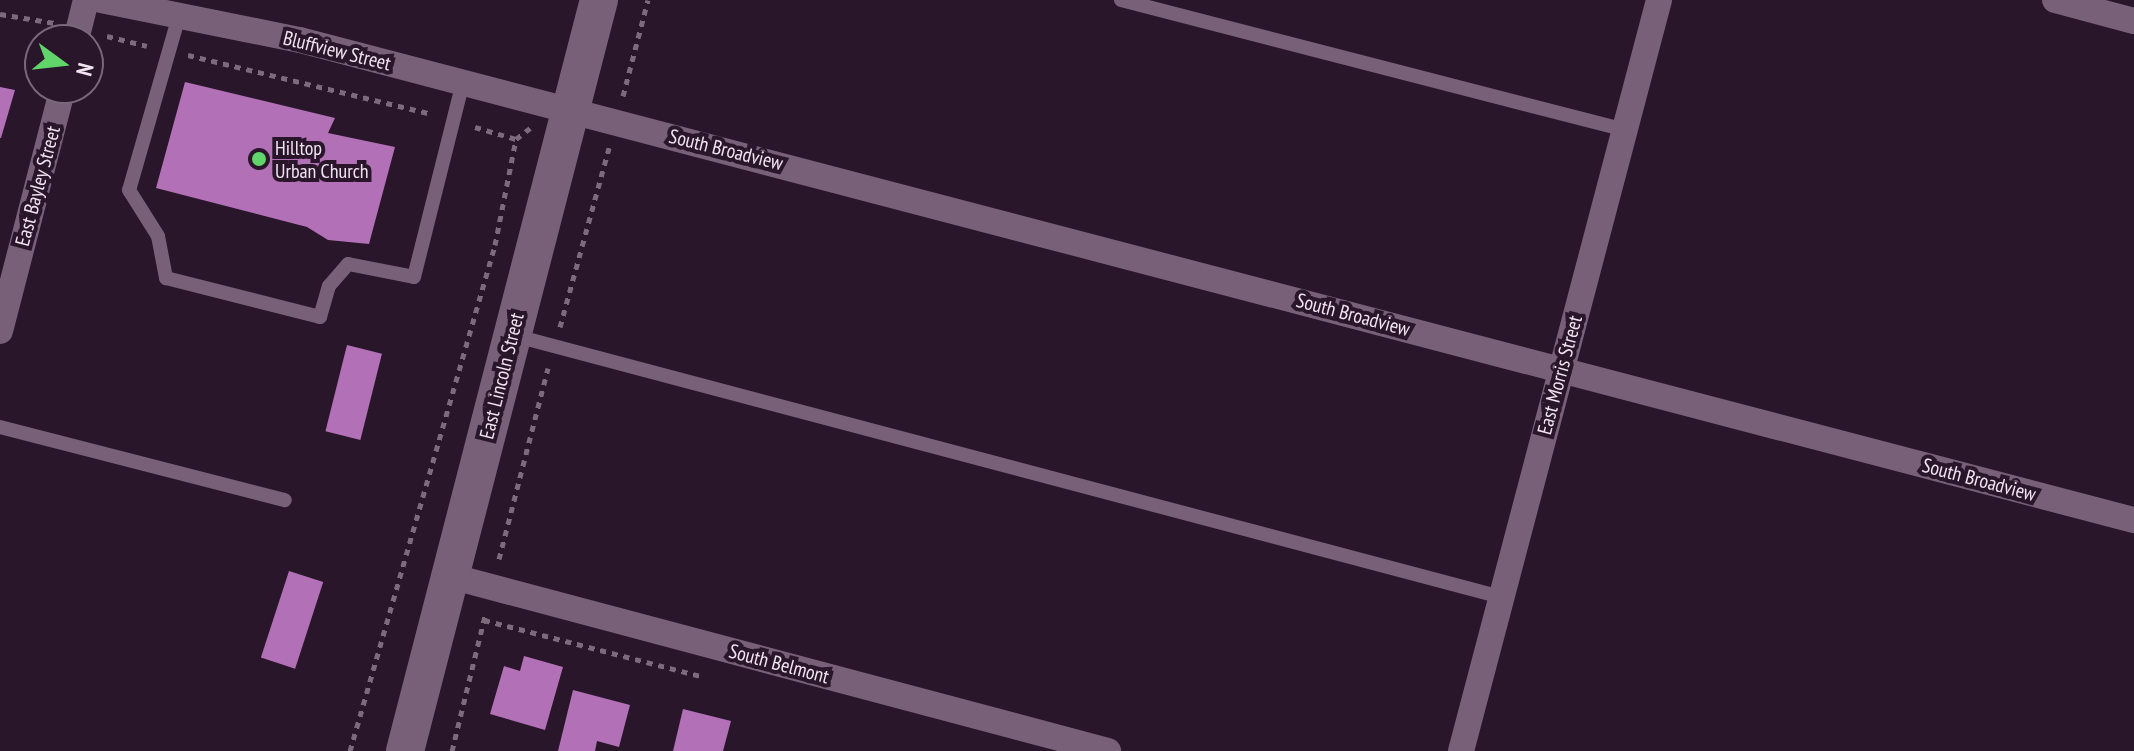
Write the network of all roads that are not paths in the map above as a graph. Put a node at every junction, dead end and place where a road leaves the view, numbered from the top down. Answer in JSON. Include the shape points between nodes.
{"nodes":[{"id":1,"x":86,"y":0,"type":"edge"},
{"id":2,"x":101,"y":0,"type":"edge"},
{"id":3,"x":599,"y":0,"type":"edge"},
{"id":4,"x":1121,"y":0,"type":"edge"},
{"id":5,"x":1659,"y":0,"type":"edge"},
{"id":6,"x":2055,"y":0,"type":"edge"},
{"id":7,"x":179,"y":16,"type":"junction"},
{"id":8,"x":2134,"y":21,"type":"edge"},
{"id":9,"x":80,"y":24,"type":"edge"},
{"id":10,"x":463,"y":82,"type":"junction"},
{"id":11,"x":59,"y":104,"type":"edge"},
{"id":12,"x":554,"y":106,"type":"junction"},
{"id":13,"x":1625,"y":130,"type":"junction"},
{"id":14,"x":0,"y":331,"type":"edge"},
{"id":15,"x":512,"y":335,"type":"junction"},
{"id":16,"x":1561,"y":370,"type":"junction"},
{"id":17,"x":0,"y":427,"type":"edge"},
{"id":18,"x":285,"y":500,"type":"dead end"},
{"id":19,"x":2134,"y":520,"type":"edge"},
{"id":20,"x":450,"y":576,"type":"junction"},
{"id":21,"x":1501,"y":597,"type":"junction"},
{"id":22,"x":405,"y":751,"type":"edge"},
{"id":23,"x":1108,"y":751,"type":"edge"},
{"id":24,"x":1461,"y":751,"type":"edge"}],
"edges":[{"from":1,"to":9,"type":"street"},
{"from":2,"to":7,"type":"street","name":"Bluffview Street"},
{"from":3,"to":12,"type":"street","name":"East Lincoln Street"},
{"from":4,"to":13,"type":"lane"},
{"from":5,"to":13,"type":"street","name":"East Morris Street"},
{"from":6,"to":8,"type":"street"},
{"from":7,"to":10,"type":"street","name":"Bluffview Street"},
{"from":7,"to":10,"type":"lane","via":[[129,190],[158,236],[166,278],[320,317],[329,286],[348,264],[414,277]]},
{"from":10,"to":12,"type":"street","name":"Bluffview Street"},
{"from":11,"to":14,"type":"street","name":"East Bayley Street"},
{"from":12,"to":15,"type":"street","name":"East Lincoln Street"},
{"from":12,"to":16,"type":"street","name":"South Broadview"},
{"from":13,"to":16,"type":"street","name":"East Morris Street"},
{"from":15,"to":20,"type":"street","name":"East Lincoln Street"},
{"from":15,"to":21,"type":"lane"},
{"from":16,"to":19,"type":"street","name":"South Broadview"},
{"from":16,"to":21,"type":"street","name":"East Morris Street"},
{"from":17,"to":18,"type":"lane"},
{"from":20,"to":22,"type":"street","name":"East Lincoln Street"},
{"from":20,"to":23,"type":"street","name":"South Belmont"},
{"from":21,"to":24,"type":"street","name":"East Morris Street"}]}
